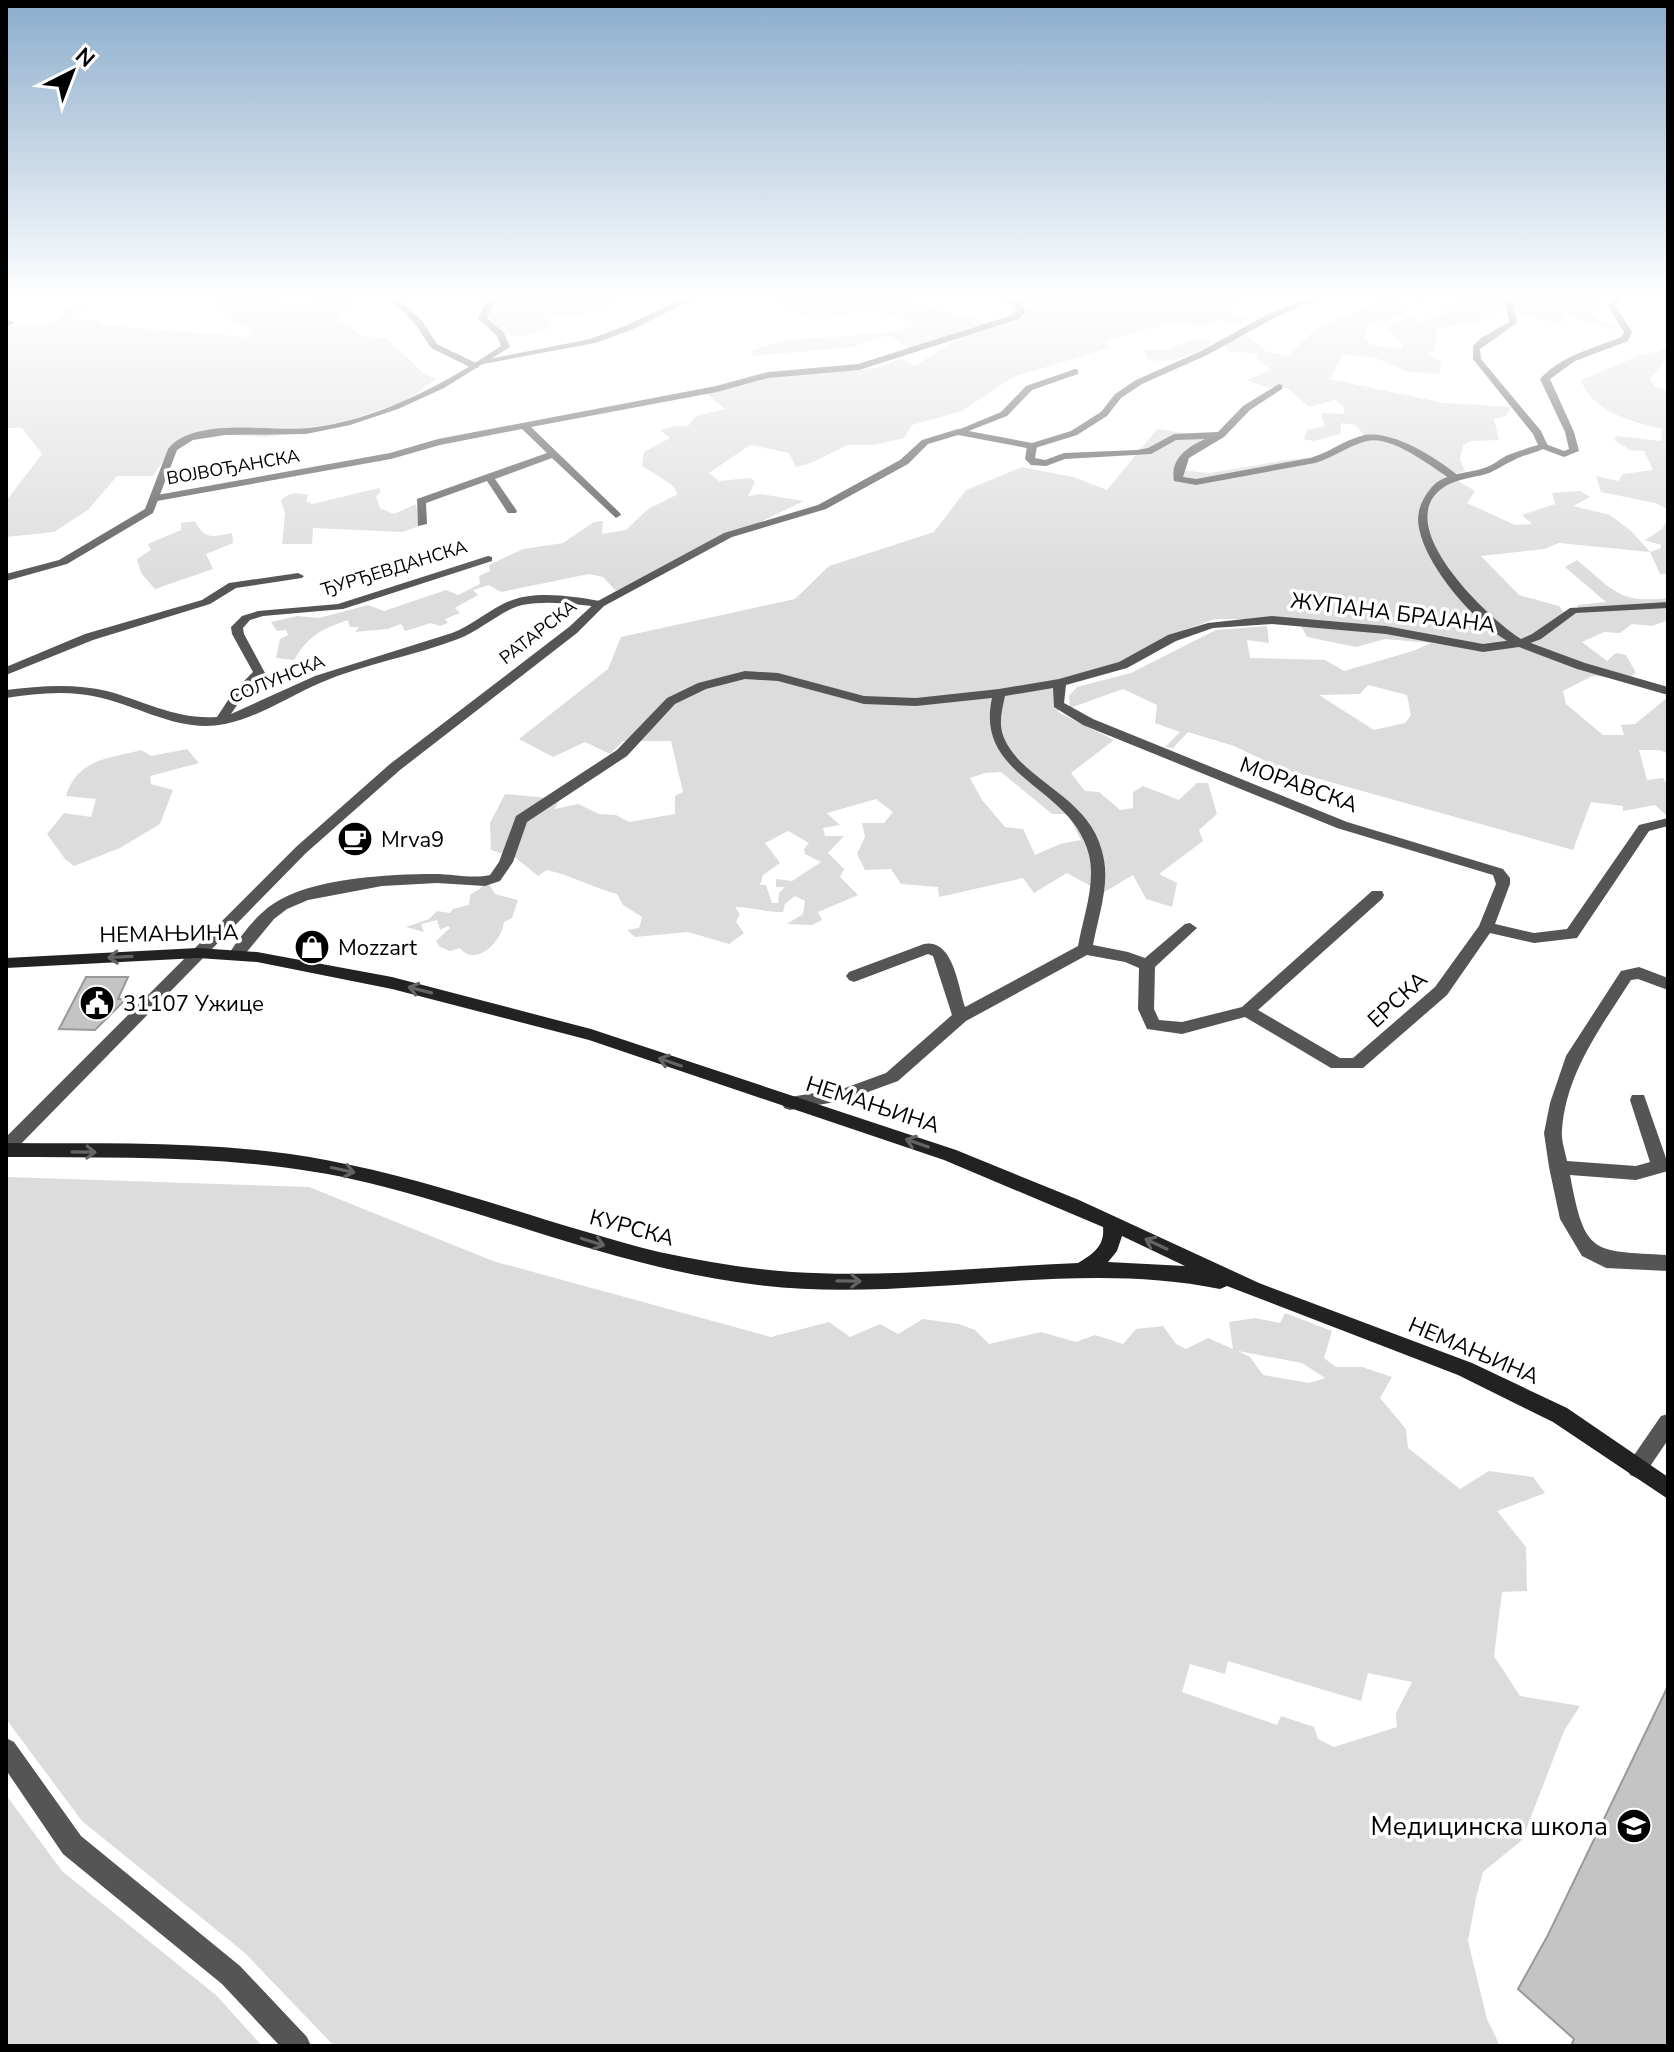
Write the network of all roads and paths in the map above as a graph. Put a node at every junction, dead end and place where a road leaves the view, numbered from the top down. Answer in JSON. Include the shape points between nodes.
{"nodes":[{"id":1,"x":430,"y":391,"type":"edge"},
{"id":2,"x":708,"y":391,"type":"edge"},
{"id":3,"x":1025,"y":391,"type":"edge"},
{"id":4,"x":1126,"y":391,"type":"edge"},
{"id":5,"x":1273,"y":391,"type":"edge"},
{"id":6,"x":1503,"y":391,"type":"edge"},
{"id":7,"x":1548,"y":391,"type":"edge"},
{"id":8,"x":524,"y":426,"type":"junction"},
{"id":9,"x":958,"y":432,"type":"junction"},
{"id":10,"x":1221,"y":435,"type":"junction"},
{"id":11,"x":1032,"y":446,"type":"junction"},
{"id":12,"x":1543,"y":446,"type":"junction"},
{"id":13,"x":552,"y":455,"type":"junction"},
{"id":14,"x":488,"y":476,"type":"junction"},
{"id":15,"x":1456,"y":478,"type":"junction"},
{"id":16,"x":157,"y":498,"type":"junction"},
{"id":17,"x":512,"y":511,"type":"dead end"},
{"id":18,"x":616,"y":515,"type":"dead end"},
{"id":19,"x":422,"y":524,"type":"dead end"},
{"id":20,"x":488,"y":559,"type":"dead end"},
{"id":21,"x":298,"y":576,"type":"dead end"},
{"id":22,"x":6,"y":578,"type":"edge"},
{"id":23,"x":600,"y":604,"type":"junction"},
{"id":24,"x":1668,"y":605,"type":"edge"},
{"id":25,"x":1520,"y":643,"type":"junction"},
{"id":26,"x":6,"y":671,"type":"edge"},
{"id":27,"x":1060,"y":683,"type":"junction"},
{"id":28,"x":1668,"y":691,"type":"edge"},
{"id":29,"x":999,"y":693,"type":"junction"},
{"id":30,"x":6,"y":694,"type":"edge"},
{"id":31,"x":221,"y":721,"type":"junction"},
{"id":32,"x":1668,"y":822,"type":"edge"},
{"id":33,"x":1377,"y":895,"type":"dead end"},
{"id":34,"x":1486,"y":927,"type":"junction"},
{"id":35,"x":1190,"y":928,"type":"dead end"},
{"id":36,"x":1085,"y":949,"type":"junction"},
{"id":37,"x":198,"y":953,"type":"junction"},
{"id":38,"x":236,"y":955,"type":"junction"},
{"id":39,"x":6,"y":963,"type":"edge"},
{"id":40,"x":1147,"y":965,"type":"junction"},
{"id":41,"x":854,"y":976,"type":"dead end"},
{"id":42,"x":1668,"y":984,"type":"edge"},
{"id":43,"x":1247,"y":1011,"type":"junction"},
{"id":44,"x":960,"y":1017,"type":"junction"},
{"id":45,"x":1638,"y":1100,"type":"dead end"},
{"id":46,"x":790,"y":1103,"type":"junction"},
{"id":47,"x":6,"y":1149,"type":"edge"},
{"id":48,"x":1664,"y":1165,"type":"edge"},
{"id":49,"x":1558,"y":1167,"type":"junction"},
{"id":50,"x":1111,"y":1223,"type":"junction"},
{"id":51,"x":1668,"y":1263,"type":"edge"},
{"id":52,"x":1081,"y":1270,"type":"junction"},
{"id":53,"x":1252,"y":1289,"type":"junction"},
{"id":54,"x":1668,"y":1423,"type":"edge"},
{"id":55,"x":1637,"y":1468,"type":"junction"},
{"id":56,"x":1668,"y":1489,"type":"edge"},
{"id":57,"x":6,"y":1750,"type":"edge"},
{"id":58,"x":298,"y":2046,"type":"edge"}],
"edges":[{"from":1,"to":16,"type":"street","via":[[375,415],[322,429],[217,432],[184,440],[173,448]]},
{"from":2,"to":8,"type":"street","name":"ВОЈВОЂАНСКА"},
{"from":3,"to":9,"type":"street","name":"РАТАРСКА","via":[[1004,414]]},
{"from":4,"to":11,"type":"street","via":[[1104,414],[1074,433]]},
{"from":5,"to":10,"type":"street","via":[[1248,406]]},
{"from":6,"to":12,"type":"street"},
{"from":7,"to":12,"type":"street","via":[[1574,451],[1564,454]]},
{"from":8,"to":13,"type":"street"},
{"from":8,"to":16,"type":"street","name":"ВОЈВОЂАНСКА","via":[[303,474]]},
{"from":9,"to":11,"type":"street"},
{"from":9,"to":23,"type":"street","name":"РАТАРСКА","via":[[925,442],[904,462],[822,507],[728,535]]},
{"from":10,"to":11,"type":"street","via":[[1181,436],[1151,451],[1064,456],[1046,463],[1030,459]]},
{"from":10,"to":15,"type":"street","via":[[1189,450],[1178,479],[1196,482],[1311,461],[1374,437],[1398,442]]},
{"from":12,"to":15,"type":"street","via":[[1493,469]]},
{"from":13,"to":14,"type":"street"},
{"from":13,"to":18,"type":"street"},
{"from":14,"to":17,"type":"street"},
{"from":14,"to":19,"type":"street","via":[[421,501]]},
{"from":15,"to":25,"type":"street","via":[[1433,490],[1426,509],[1424,525],[1434,555],[1488,622]]},
{"from":16,"to":22,"type":"street","name":"ВОЈВОЂАНСКА","via":[[140,518],[76,556]]},
{"from":20,"to":31,"type":"street","name":"ЂУРЂЕВДАНСКА","via":[[339,607],[246,618],[237,627],[238,634],[259,673]]},
{"from":21,"to":26,"type":"street","via":[[233,585],[206,602],[89,637]]},
{"from":23,"to":31,"type":"street","name":"СОЛУНСКА","via":[[559,599],[513,603],[476,627],[321,678]]},
{"from":23,"to":37,"type":"street","name":"РАТАРСКА","via":[[395,767],[301,850]]},
{"from":24,"to":25,"type":"street","name":"ЖУПАНА БРАЈАНА","via":[[1574,610],[1542,636]]},
{"from":25,"to":27,"type":"street","name":"ЖУПАНА БРАЈАНА","via":[[1483,648],[1386,630],[1232,621],[1172,638],[1123,665]]},
{"from":25,"to":28,"type":"street","name":"ЖУПАНА БРАЈАНА"},
{"from":27,"to":29,"type":"street","name":"ЖУПАНА БРАЈАНА"},
{"from":27,"to":34,"type":"street","name":"МОРАВСКА","via":[[1058,704],[1088,722],[1342,825],[1498,872],[1503,884]]},
{"from":29,"to":36,"type":"street","via":[[994,718],[1011,761],[1056,793],[1083,823],[1097,856]]},
{"from":29,"to":38,"type":"street","name":"ЖУПАНА БРАЈАНА","via":[[916,702],[864,700],[778,677],[745,675],[702,686],[671,701],[622,753],[521,819],[512,836],[511,855],[495,878],[415,878],[324,891],[276,910]]},
{"from":30,"to":31,"type":"street","name":"СОЛУНСКА","via":[[80,690],[168,718]]},
{"from":32,"to":34,"type":"street","via":[[1644,828],[1572,934],[1534,938]]},
{"from":33,"to":43,"type":"street"},
{"from":34,"to":43,"type":"street","name":"ЕРСКА","via":[[1441,991],[1357,1064],[1337,1064]]},
{"from":35,"to":40,"type":"street"},
{"from":36,"to":40,"type":"street"},
{"from":36,"to":44,"type":"street"},
{"from":37,"to":38,"type":"main road","name":"НЕМАЊИНА"},
{"from":37,"to":39,"type":"main road","name":"НЕМАЊИНА","one_way":true},
{"from":37,"to":47,"type":"street","name":"РАТАРСКА"},
{"from":46,"to":38,"type":"main road","name":"НЕМАЊИНА","one_way":true,"via":[[522,1016],[392,983]]},
{"from":40,"to":43,"type":"street","via":[[1146,1009],[1153,1025],[1182,1028]]},
{"from":41,"to":44,"type":"street","via":[[929,948],[940,953]]},
{"from":42,"to":49,"type":"street","via":[[1639,973],[1626,975],[1574,1056],[1553,1133]]},
{"from":44,"to":46,"type":"street","via":[[892,1077],[846,1094]]},
{"from":45,"to":48,"type":"street"},
{"from":50,"to":46,"type":"main road","name":"НЕМАЊИНА","one_way":true,"via":[[950,1155]]},
{"from":47,"to":52,"type":"main road","name":"КУРСКА","one_way":true,"via":[[229,1156],[329,1167],[645,1257],[759,1277],[868,1282]]},
{"from":48,"to":49,"type":"street","via":[[1636,1173]]},
{"from":49,"to":51,"type":"street","via":[[1569,1219],[1588,1250],[1606,1260]]},
{"from":50,"to":52,"type":"main road","via":[[1111,1246]]},
{"from":53,"to":50,"type":"main road","name":"НЕМАЊИНА","one_way":true},
{"from":52,"to":53,"type":"main road","name":"КУРСКА","via":[[1168,1272]]},
{"from":53,"to":55,"type":"main road","name":"НЕМАЊИНА","via":[[1492,1380],[1560,1415]]},
{"from":54,"to":55,"type":"street"},
{"from":55,"to":56,"type":"main road","name":"НЕМАЊИНА"},
{"from":57,"to":58,"type":"street","via":[[72,1845],[231,1975]]}]}
